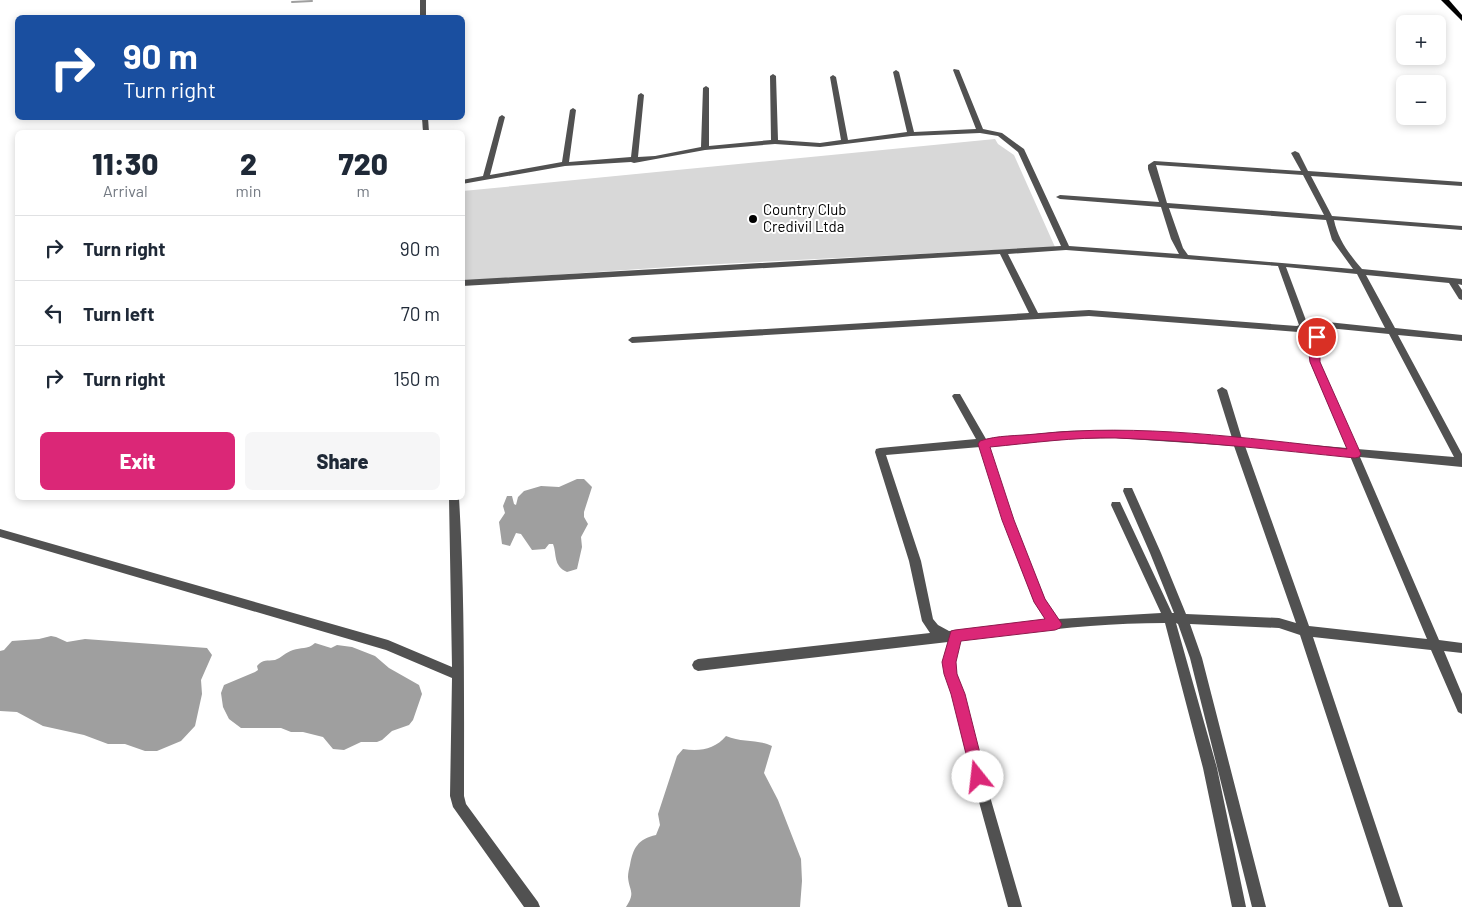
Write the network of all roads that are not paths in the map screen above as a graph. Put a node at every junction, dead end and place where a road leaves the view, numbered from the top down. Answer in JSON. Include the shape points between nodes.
{"nodes":[{"id":1,"x":423,"y":0,"type":"edge"},
{"id":2,"x":1445,"y":0,"type":"edge"},
{"id":3,"x":424,"y":15,"type":"edge"},
{"id":4,"x":1460,"y":15,"type":"edge"},
{"id":5,"x":956,"y":70,"type":"dead end"},
{"id":6,"x":896,"y":72,"type":"dead end"},
{"id":7,"x":773,"y":76,"type":"dead end"},
{"id":8,"x":833,"y":77,"type":"dead end"},
{"id":9,"x":706,"y":88,"type":"dead end"},
{"id":10,"x":641,"y":95,"type":"dead end"},
{"id":11,"x":572,"y":110,"type":"dead end"},
{"id":12,"x":502,"y":117,"type":"dead end"},
{"id":13,"x":980,"y":131,"type":"junction"},
{"id":14,"x":911,"y":134,"type":"junction"},
{"id":15,"x":775,"y":142,"type":"junction"},
{"id":16,"x":845,"y":142,"type":"junction"},
{"id":17,"x":705,"y":148,"type":"junction"},
{"id":18,"x":1295,"y":153,"type":"dead end"},
{"id":19,"x":634,"y":160,"type":"junction"},
{"id":20,"x":566,"y":164,"type":"junction"},
{"id":21,"x":1305,"y":174,"type":"junction"},
{"id":22,"x":486,"y":177,"type":"junction"},
{"id":23,"x":465,"y":181,"type":"edge"},
{"id":24,"x":1462,"y":184,"type":"edge"},
{"id":25,"x":1060,"y":197,"type":"dead end"},
{"id":26,"x":1164,"y":205,"type":"junction"},
{"id":27,"x":1329,"y":218,"type":"junction"},
{"id":28,"x":1462,"y":228,"type":"edge"},
{"id":29,"x":1066,"y":248,"type":"junction"},
{"id":30,"x":1004,"y":252,"type":"junction"},
{"id":31,"x":1186,"y":257,"type":"junction"},
{"id":32,"x":1281,"y":264,"type":"junction"},
{"id":33,"x":1360,"y":272,"type":"junction"},
{"id":34,"x":1452,"y":281,"type":"junction"},
{"id":35,"x":1462,"y":282,"type":"edge"},
{"id":36,"x":465,"y":283,"type":"edge"},
{"id":37,"x":1462,"y":297,"type":"edge"},
{"id":38,"x":1035,"y":316,"type":"junction"},
{"id":39,"x":1304,"y":326,"type":"junction"},
{"id":40,"x":1391,"y":331,"type":"junction"},
{"id":41,"x":1462,"y":338,"type":"edge"},
{"id":42,"x":632,"y":340,"type":"dead end"},
{"id":43,"x":1222,"y":390,"type":"dead end"},
{"id":44,"x":957,"y":396,"type":"dead end"},
{"id":45,"x":1238,"y":442,"type":"junction"},
{"id":46,"x":984,"y":444,"type":"junction"},
{"id":47,"x":1355,"y":454,"type":"junction"},
{"id":48,"x":1462,"y":463,"type":"edge"},
{"id":49,"x":1128,"y":491,"type":"dead end"},
{"id":50,"x":454,"y":500,"type":"edge"},
{"id":51,"x":1116,"y":505,"type":"dead end"},
{"id":52,"x":0,"y":532,"type":"edge"},
{"id":53,"x":1169,"y":618,"type":"junction"},
{"id":54,"x":1183,"y":618,"type":"junction"},
{"id":55,"x":1055,"y":624,"type":"junction"},
{"id":56,"x":1305,"y":631,"type":"junction"},
{"id":57,"x":951,"y":636,"type":"junction"},
{"id":58,"x":1434,"y":645,"type":"junction"},
{"id":59,"x":1462,"y":648,"type":"edge"},
{"id":60,"x":698,"y":665,"type":"dead end"},
{"id":61,"x":458,"y":675,"type":"junction"},
{"id":62,"x":1462,"y":708,"type":"edge"},
{"id":63,"x":534,"y":907,"type":"edge"},
{"id":64,"x":1015,"y":907,"type":"edge"},
{"id":65,"x":1239,"y":907,"type":"edge"},
{"id":66,"x":1259,"y":907,"type":"edge"},
{"id":67,"x":1396,"y":907,"type":"edge"}],
"edges":[{"from":1,"to":3,"type":"street"},
{"from":2,"to":4,"type":"main road"},
{"from":5,"to":13,"type":"street"},
{"from":6,"to":14,"type":"street"},
{"from":7,"to":15,"type":"street"},
{"from":8,"to":16,"type":"street"},
{"from":9,"to":17,"type":"street"},
{"from":10,"to":19,"type":"street"},
{"from":11,"to":20,"type":"street"},
{"from":12,"to":22,"type":"street"},
{"from":13,"to":14,"type":"street"},
{"from":13,"to":29,"type":"street","via":[[1000,134],[1021,151]]},
{"from":14,"to":16,"type":"street"},
{"from":15,"to":16,"type":"street","via":[[820,145]]},
{"from":15,"to":17,"type":"street"},
{"from":17,"to":19,"type":"street"},
{"from":18,"to":21,"type":"street"},
{"from":19,"to":20,"type":"street"},
{"from":20,"to":22,"type":"street"},
{"from":21,"to":24,"type":"street"},
{"from":21,"to":26,"type":"street","via":[[1154,163],[1152,169]]},
{"from":21,"to":27,"type":"street"},
{"from":22,"to":23,"type":"street"},
{"from":25,"to":26,"type":"street"},
{"from":26,"to":27,"type":"street"},
{"from":26,"to":31,"type":"street"},
{"from":27,"to":28,"type":"street"},
{"from":27,"to":33,"type":"street","via":[[1340,247]]},
{"from":29,"to":30,"type":"street"},
{"from":29,"to":31,"type":"street"},
{"from":30,"to":36,"type":"street"},
{"from":30,"to":38,"type":"street"},
{"from":31,"to":32,"type":"street"},
{"from":32,"to":33,"type":"street"},
{"from":32,"to":39,"type":"street"},
{"from":33,"to":34,"type":"street"},
{"from":33,"to":40,"type":"street"},
{"from":34,"to":35,"type":"street"},
{"from":34,"to":37,"type":"street"},
{"from":38,"to":39,"type":"street","via":[[1089,313],[1298,330]]},
{"from":38,"to":42,"type":"street"},
{"from":39,"to":40,"type":"street","via":[[1318,324]]},
{"from":39,"to":47,"type":"street","via":[[1320,344],[1314,354],[1315,362]]},
{"from":40,"to":41,"type":"street"},
{"from":40,"to":48,"type":"street"},
{"from":43,"to":45,"type":"street"},
{"from":44,"to":46,"type":"street"},
{"from":45,"to":46,"type":"street","via":[[1115,434],[1065,435]]},
{"from":45,"to":47,"type":"street"},
{"from":45,"to":56,"type":"street"},
{"from":46,"to":55,"type":"street","via":[[1036,593]]},
{"from":46,"to":57,"type":"street","via":[[880,452],[915,561],[928,621],[934,629]]},
{"from":47,"to":48,"type":"street"},
{"from":47,"to":58,"type":"street"},
{"from":49,"to":54,"type":"street","via":[[1156,548]]},
{"from":50,"to":61,"type":"street"},
{"from":51,"to":53,"type":"street"},
{"from":52,"to":61,"type":"street","via":[[388,645]]},
{"from":53,"to":54,"type":"street"},
{"from":53,"to":55,"type":"street"},
{"from":53,"to":65,"type":"street","via":[[1210,768]]},
{"from":54,"to":56,"type":"street","via":[[1279,623]]},
{"from":54,"to":66,"type":"street"},
{"from":55,"to":57,"type":"street"},
{"from":56,"to":58,"type":"street"},
{"from":56,"to":67,"type":"street"},
{"from":57,"to":60,"type":"street"},
{"from":57,"to":64,"type":"street","via":[[950,674]]},
{"from":58,"to":59,"type":"street"},
{"from":58,"to":62,"type":"street"},
{"from":61,"to":63,"type":"street","via":[[457,796],[460,807]]}]}
